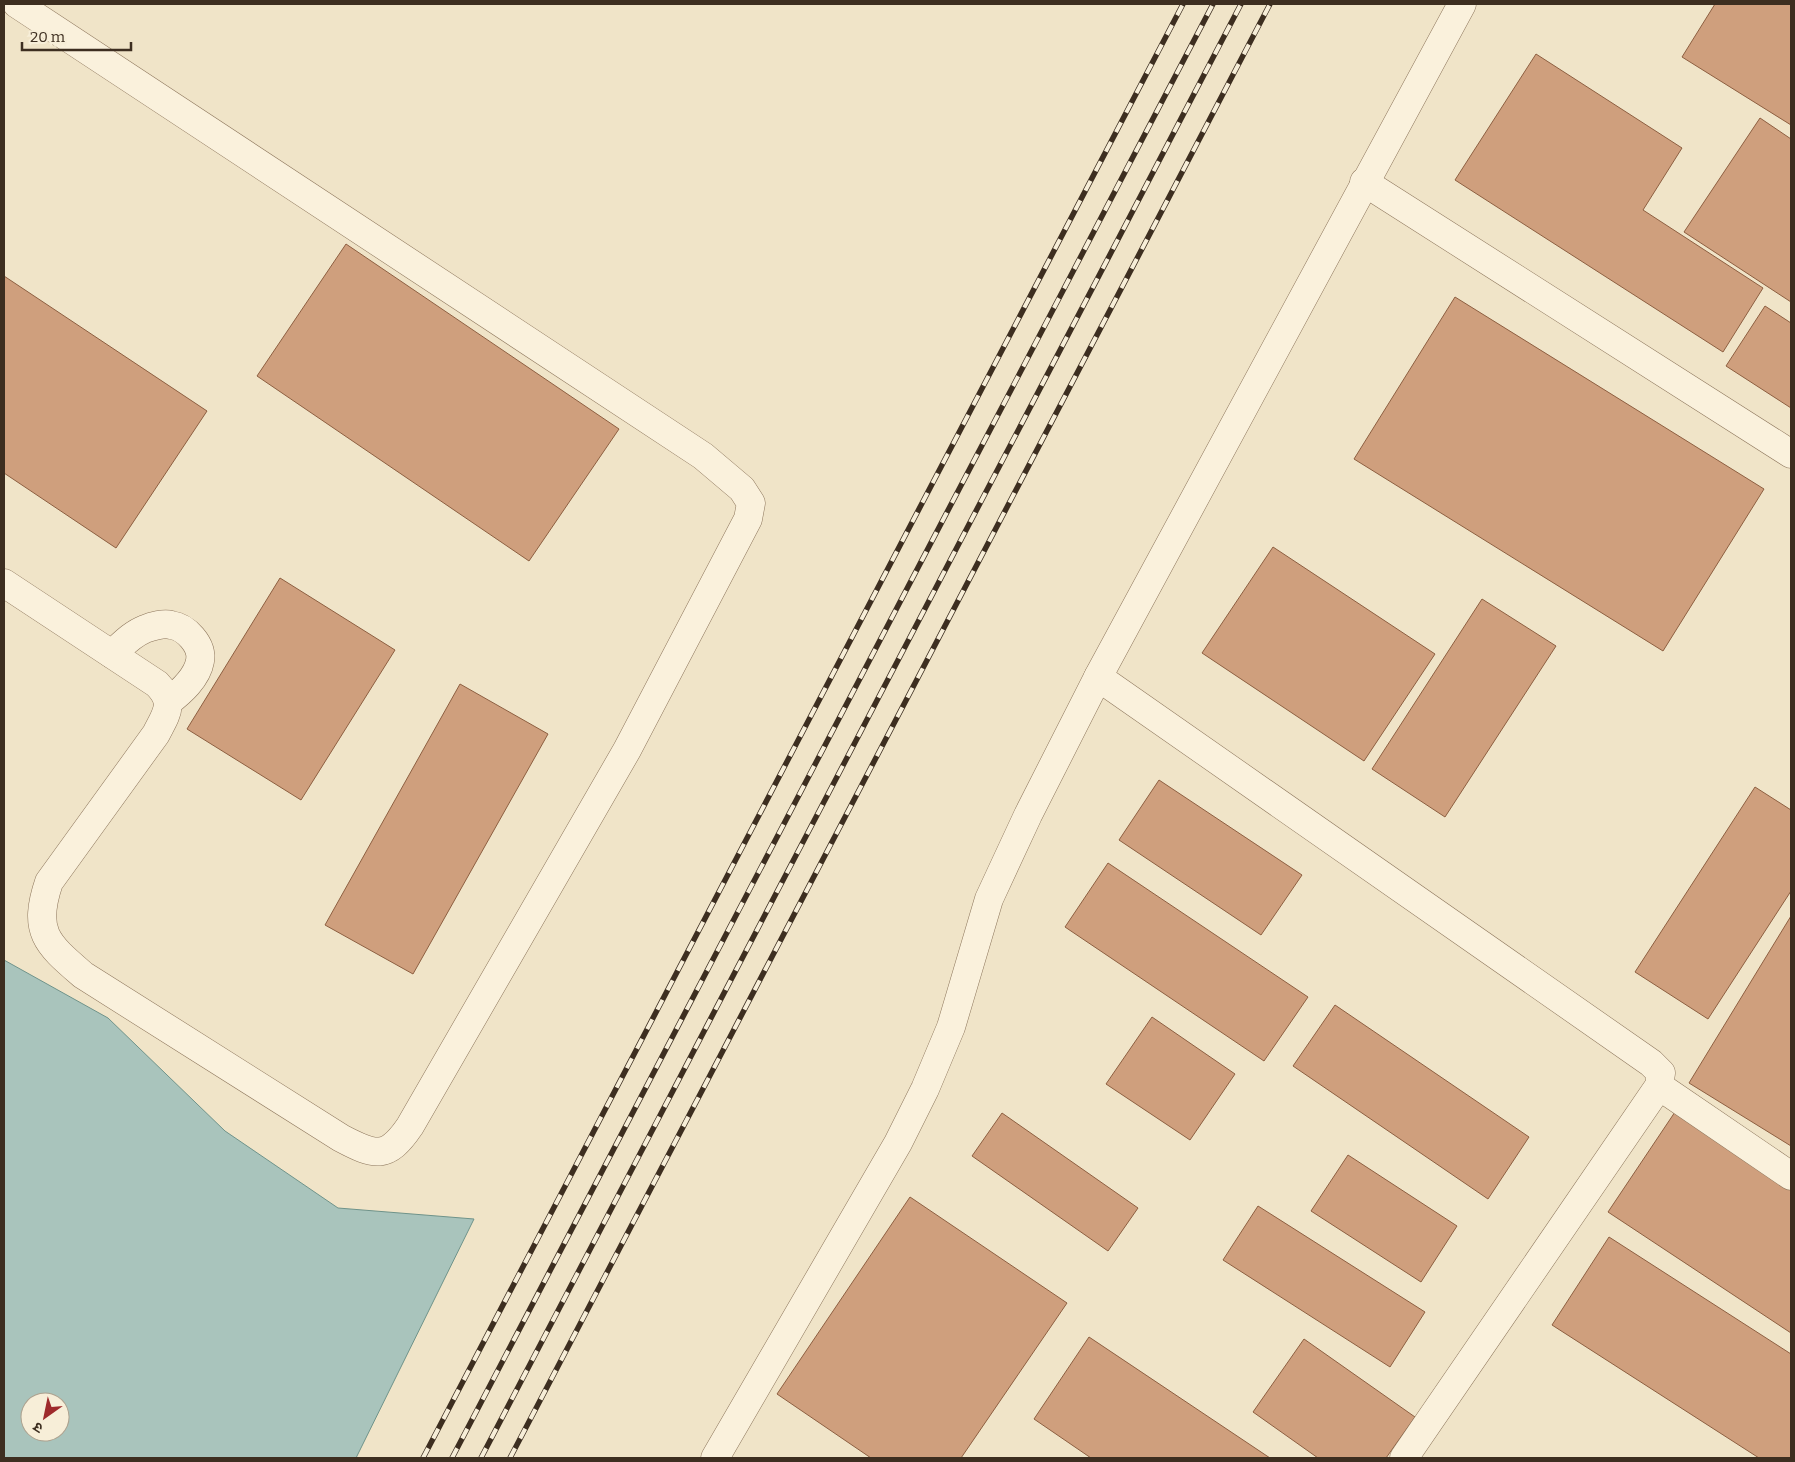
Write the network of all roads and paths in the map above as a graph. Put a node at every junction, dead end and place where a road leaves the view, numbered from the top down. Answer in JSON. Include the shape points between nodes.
{"nodes":[{"id":1,"x":17,"y":4,"type":"edge"},
{"id":2,"x":1462,"y":4,"type":"edge"},
{"id":3,"x":1364,"y":182,"type":"junction"},
{"id":4,"x":1791,"y":454,"type":"edge"},
{"id":5,"x":4,"y":583,"type":"edge"},
{"id":6,"x":112,"y":654,"type":"junction"},
{"id":7,"x":1098,"y":677,"type":"junction"},
{"id":8,"x":168,"y":702,"type":"junction"},
{"id":9,"x":1659,"y":1086,"type":"junction"},
{"id":10,"x":1791,"y":1176,"type":"edge"},
{"id":11,"x":715,"y":1458,"type":"edge"},
{"id":12,"x":1404,"y":1458,"type":"edge"}],
"edges":[{"from":1,"to":8,"type":"street","via":[[703,456],[742,489],[751,503],[748,519],[627,750],[410,1126],[389,1150],[372,1152],[342,1138],[83,975],[46,938],[42,903],[49,882],[156,734]]},
{"from":2,"to":3,"type":"street"},
{"from":3,"to":4,"type":"street"},
{"from":3,"to":7,"type":"street"},
{"from":5,"to":6,"type":"street"},
{"from":6,"to":8,"type":"street","via":[[157,684],[165,692]]},
{"from":6,"to":8,"type":"street","via":[[130,638],[158,625],[171,624],[187,633],[199,649],[200,661],[184,690]]},
{"from":7,"to":9,"type":"street","via":[[1651,1063],[1661,1073]]},
{"from":7,"to":11,"type":"street","via":[[989,899],[951,1027],[926,1089]]},
{"from":9,"to":10,"type":"street"},
{"from":9,"to":12,"type":"street"}]}
